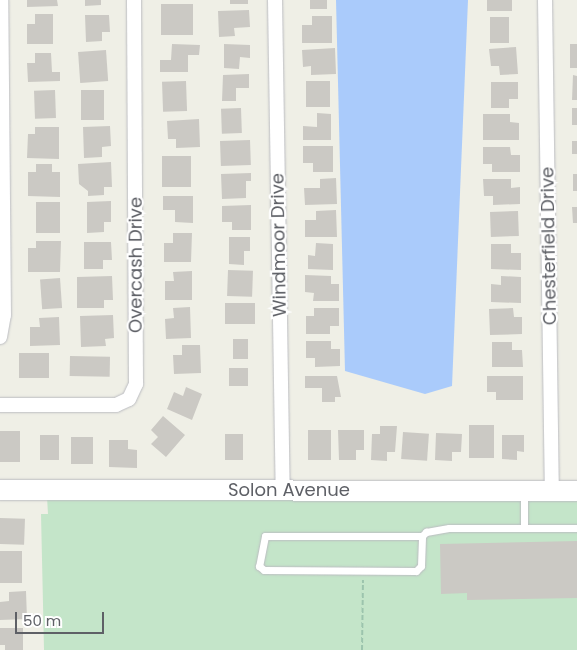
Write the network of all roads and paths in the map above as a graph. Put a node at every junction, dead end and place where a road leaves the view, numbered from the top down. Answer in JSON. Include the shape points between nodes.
{"nodes":[{"id":1,"x":1,"y":0,"type":"edge"},
{"id":2,"x":134,"y":0,"type":"edge"},
{"id":3,"x":275,"y":0,"type":"edge"},
{"id":4,"x":545,"y":0,"type":"edge"},
{"id":5,"x":1,"y":39,"type":"edge"},
{"id":6,"x":0,"y":337,"type":"edge"},
{"id":7,"x":0,"y":405,"type":"edge"},
{"id":8,"x":0,"y":490,"type":"edge"},
{"id":9,"x":283,"y":490,"type":"junction"},
{"id":10,"x":524,"y":491,"type":"junction"},
{"id":11,"x":552,"y":491,"type":"junction"},
{"id":12,"x":577,"y":492,"type":"edge"},
{"id":13,"x":524,"y":528,"type":"junction"},
{"id":14,"x":577,"y":528,"type":"edge"},
{"id":15,"x":422,"y":536,"type":"junction"},
{"id":16,"x":363,"y":571,"type":"junction"},
{"id":17,"x":362,"y":650,"type":"edge"}],
"edges":[{"from":1,"to":5,"type":"street"},
{"from":2,"to":7,"type":"street","name":"Overcash Drive","via":[[136,384],[129,399],[116,404]]},
{"from":3,"to":9,"type":"street","name":"Windmoor Drive"},
{"from":4,"to":11,"type":"street","name":"Chesterfield Drive"},
{"from":5,"to":6,"type":"street","via":[[4,315]]},
{"from":8,"to":9,"type":"street","name":"Solon Avenue"},
{"from":9,"to":10,"type":"street","name":"Solon Avenue"},
{"from":10,"to":11,"type":"street","name":"Solon Avenue"},
{"from":10,"to":13,"type":"lane"},
{"from":11,"to":12,"type":"street","name":"Solon Avenue"},
{"from":13,"to":14,"type":"lane"},
{"from":13,"to":15,"type":"lane","via":[[449,528],[426,532]]},
{"from":15,"to":16,"type":"lane","via":[[421,566],[416,571]]},
{"from":15,"to":16,"type":"lane","via":[[265,536],[258,559],[260,569],[264,570]]},
{"from":16,"to":17,"type":"path"}]}
